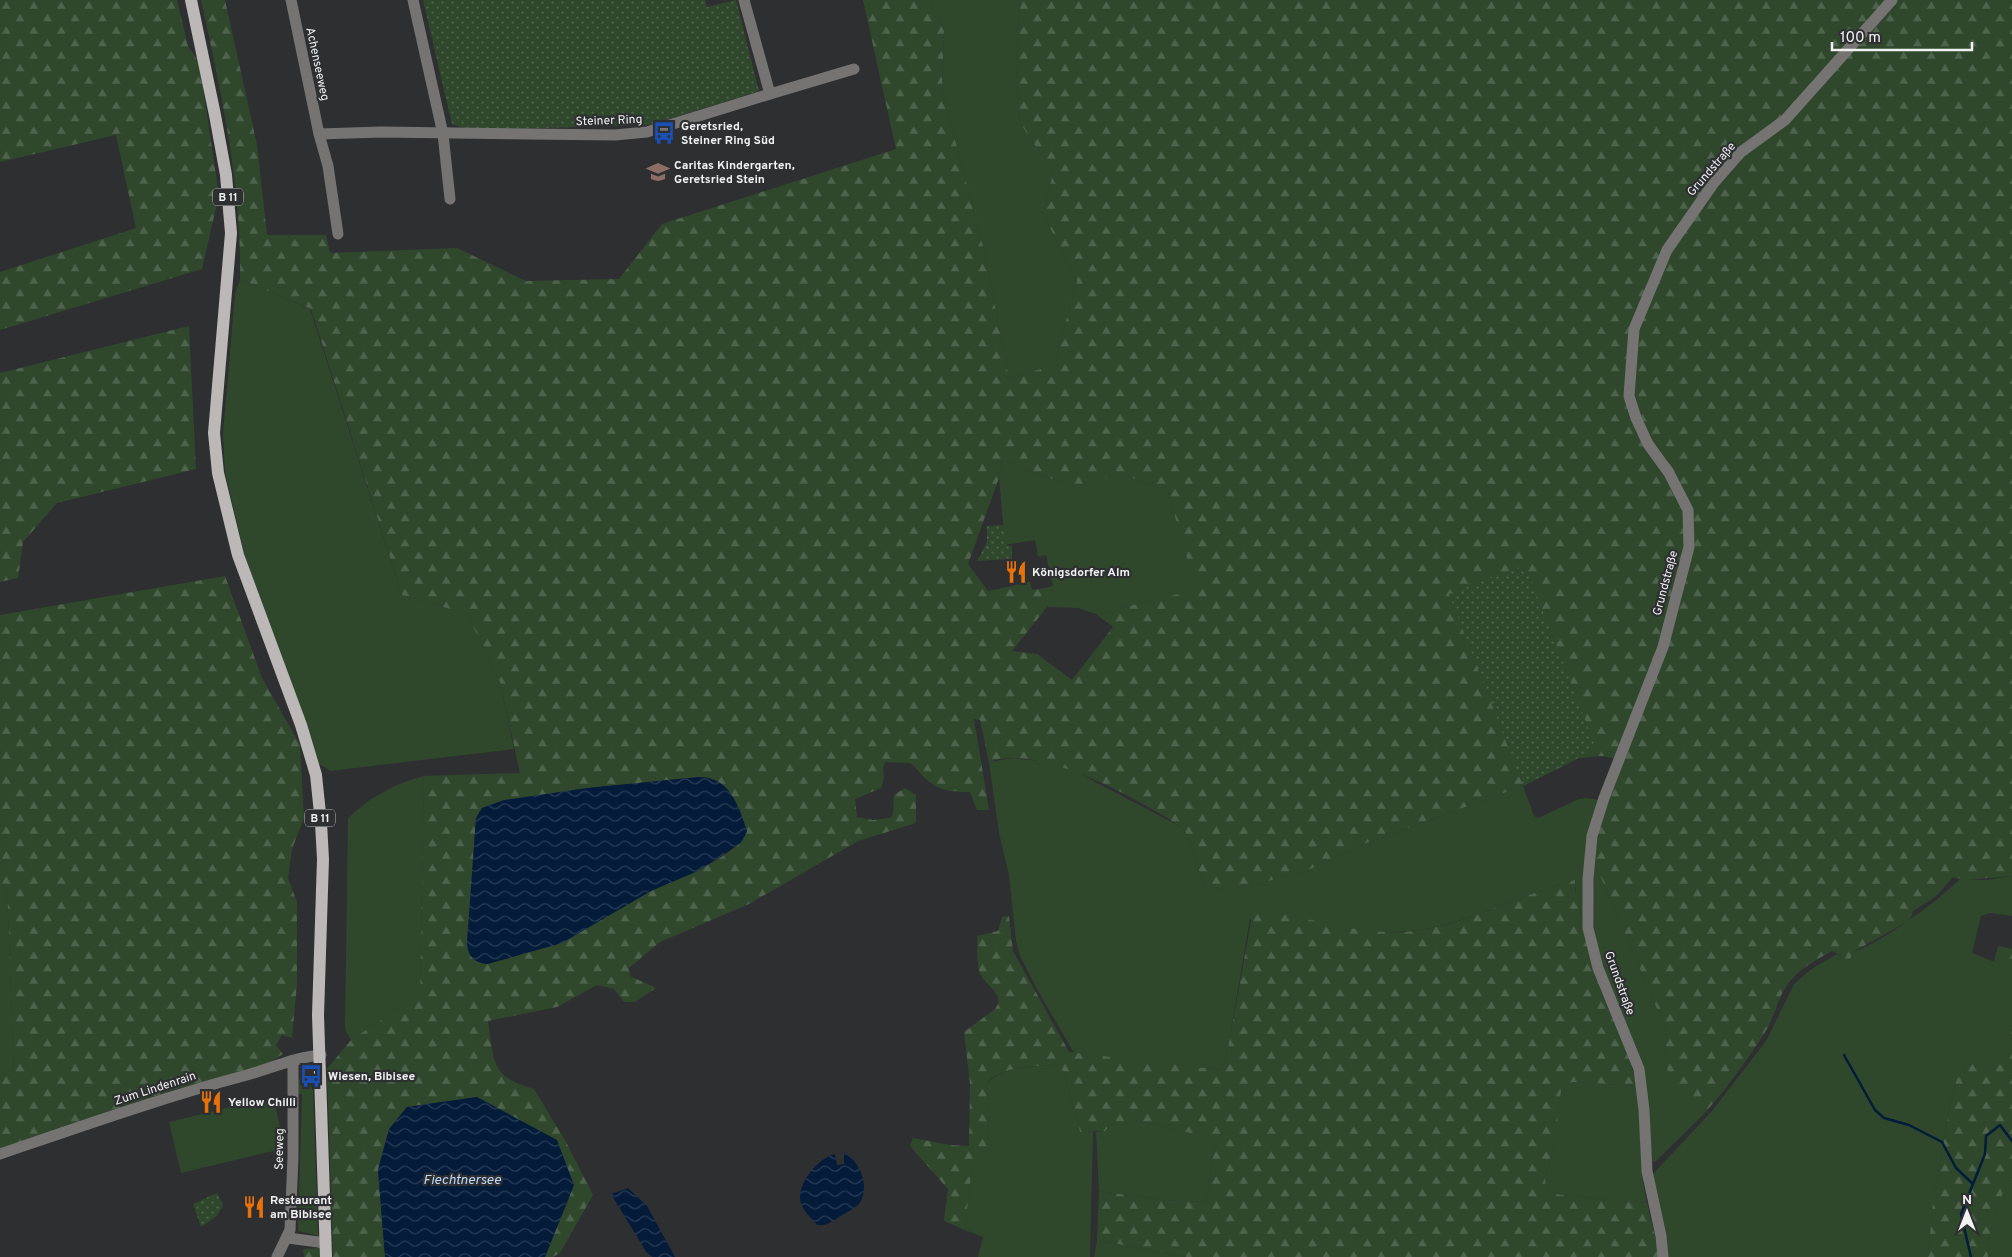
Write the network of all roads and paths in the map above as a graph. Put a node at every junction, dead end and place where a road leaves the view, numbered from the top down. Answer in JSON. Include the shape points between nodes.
{"nodes":[{"id":1,"x":191,"y":0,"type":"edge"},
{"id":2,"x":291,"y":0,"type":"edge"},
{"id":3,"x":414,"y":0,"type":"edge"},
{"id":4,"x":744,"y":0,"type":"edge"},
{"id":5,"x":1892,"y":0,"type":"edge"},
{"id":6,"x":854,"y":69,"type":"dead end"},
{"id":7,"x":770,"y":94,"type":"junction"},
{"id":8,"x":319,"y":134,"type":"junction"},
{"id":9,"x":443,"y":134,"type":"junction"},
{"id":10,"x":450,"y":199,"type":"dead end"},
{"id":11,"x":338,"y":234,"type":"dead end"},
{"id":12,"x":321,"y":1055,"type":"junction"},
{"id":13,"x":293,"y":1061,"type":"junction"},
{"id":14,"x":0,"y":1154,"type":"edge"},
{"id":15,"x":288,"y":1238,"type":"junction"},
{"id":16,"x":326,"y":1243,"type":"junction"},
{"id":17,"x":277,"y":1257,"type":"edge"},
{"id":18,"x":326,"y":1257,"type":"edge"},
{"id":19,"x":1663,"y":1257,"type":"edge"}],
"edges":[{"from":1,"to":12,"type":"main road","number":"B 11","via":[[226,176],[231,233],[214,433],[218,473],[238,555],[301,725],[316,775],[323,859],[318,1015]]},
{"from":2,"to":8,"type":"street","name":"Achenseeweg"},
{"from":3,"to":9,"type":"street"},
{"from":4,"to":7,"type":"street"},
{"from":5,"to":19,"type":"street","name":"Grundstraße","via":[[1785,120],[1741,152],[1713,184],[1667,250],[1634,329],[1629,396],[1648,444],[1669,473],[1688,510],[1689,547],[1662,647],[1592,836],[1588,928],[1598,968],[1639,1069],[1647,1171]]},
{"from":6,"to":7,"type":"street","name":"Steiner Ring"},
{"from":7,"to":9,"type":"street","name":"Steiner Ring","via":[[647,132],[614,136]]},
{"from":8,"to":9,"type":"street"},
{"from":8,"to":11,"type":"street","name":"Achenseeweg","via":[[328,166]]},
{"from":9,"to":10,"type":"street"},
{"from":12,"to":13,"type":"street","name":"Zum Lindenrain"},
{"from":12,"to":16,"type":"main road","number":"B 11"},
{"from":13,"to":14,"type":"street","name":"Zum Lindenrain","via":[[166,1098]]},
{"from":13,"to":15,"type":"street","name":"Seeweg","via":[[293,1157]]},
{"from":15,"to":16,"type":"street"},
{"from":15,"to":17,"type":"street","name":"Seeweg"},
{"from":16,"to":18,"type":"main road","number":"B 11"}]}
